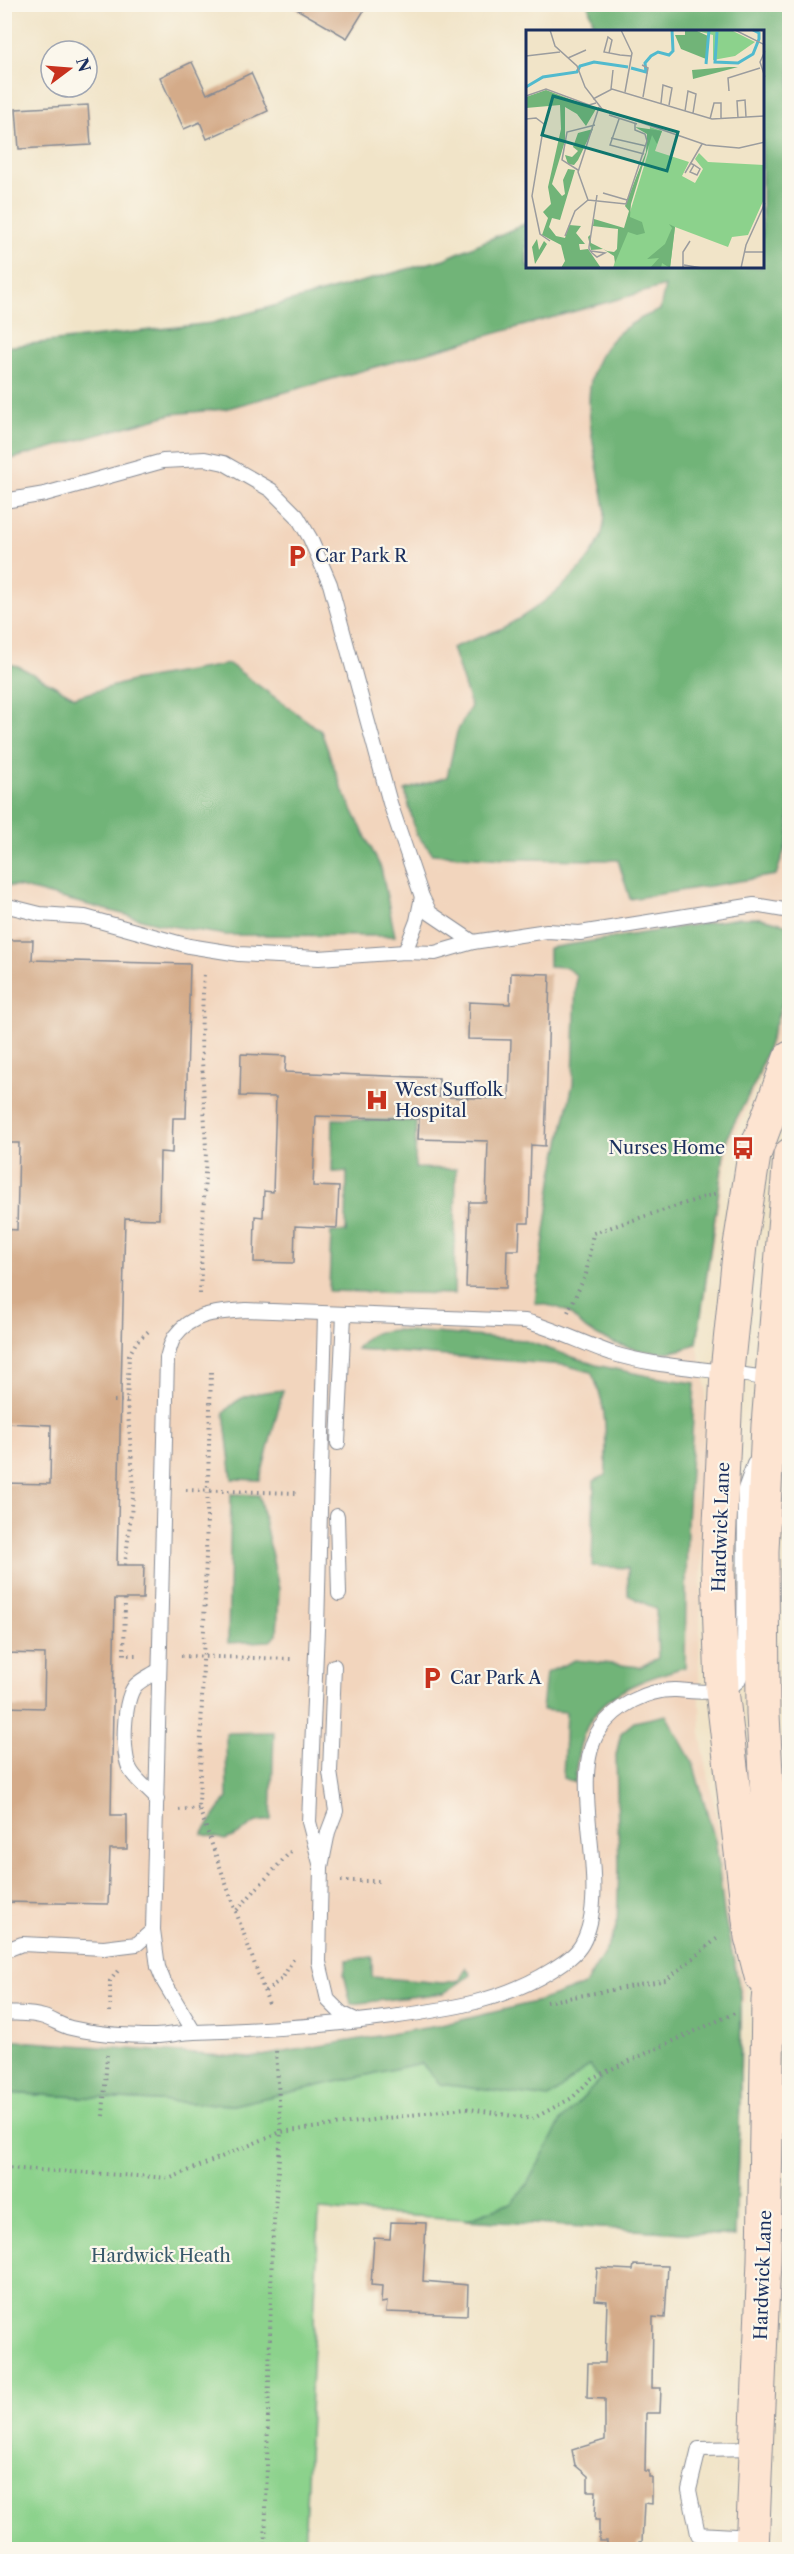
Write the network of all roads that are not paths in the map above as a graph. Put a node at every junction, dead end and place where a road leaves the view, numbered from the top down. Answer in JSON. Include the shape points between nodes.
{"nodes":[{"id":1,"x":4,"y":501,"type":"edge"},
{"id":2,"x":422,"y":897,"type":"junction"},
{"id":3,"x":4,"y":905,"type":"edge"},
{"id":4,"x":789,"y":911,"type":"edge"},
{"id":5,"x":473,"y":942,"type":"junction"},
{"id":6,"x":405,"y":952,"type":"junction"},
{"id":7,"x":789,"y":1058,"type":"edge"},
{"id":8,"x":789,"y":1155,"type":"edge"},
{"id":9,"x":325,"y":1314,"type":"junction"},
{"id":10,"x":344,"y":1315,"type":"junction"},
{"id":11,"x":714,"y":1370,"type":"junction"},
{"id":12,"x":771,"y":1392,"type":"junction"},
{"id":13,"x":768,"y":1425,"type":"junction"},
{"id":14,"x":338,"y":1443,"type":"dead end"},
{"id":15,"x":337,"y":1516,"type":"dead end"},
{"id":16,"x":339,"y":1594,"type":"dead end"},
{"id":17,"x":334,"y":1666,"type":"dead end"},
{"id":18,"x":159,"y":1670,"type":"junction"},
{"id":19,"x":708,"y":1700,"type":"junction"},
{"id":20,"x":157,"y":1798,"type":"junction"},
{"id":21,"x":321,"y":1867,"type":"junction"},
{"id":22,"x":153,"y":1930,"type":"junction"},
{"id":23,"x":4,"y":1951,"type":"edge"},
{"id":24,"x":768,"y":2002,"type":"edge"},
{"id":25,"x":4,"y":2013,"type":"edge"},
{"id":26,"x":358,"y":2021,"type":"junction"},
{"id":27,"x":194,"y":2032,"type":"junction"},
{"id":28,"x":778,"y":2105,"type":"edge"},
{"id":29,"x":756,"y":2448,"type":"junction"},
{"id":30,"x":752,"y":2543,"type":"edge"}],
"edges":[{"from":1,"to":2,"type":"lane","via":[[45,494],[163,461],[205,459],[224,463],[270,490],[297,516],[330,584],[390,803]]},
{"from":2,"to":5,"type":"lane","via":[[430,913]]},
{"from":2,"to":6,"type":"lane"},
{"from":3,"to":6,"type":"lane","via":[[40,914],[85,917],[239,954],[319,957]]},
{"from":4,"to":5,"type":"lane","via":[[754,905],[580,933],[547,931]]},
{"from":5,"to":6,"type":"lane","via":[[435,953]]},
{"from":7,"to":11,"type":"street","name":"Hardwick Lane","via":[[754,1155],[732,1318]]},
{"from":8,"to":12,"type":"street","name":"Hardwick Lane"},
{"from":9,"to":10,"type":"lane"},
{"from":9,"to":18,"type":"lane","via":[[211,1312],[191,1321],[175,1336],[167,1358]]},
{"from":9,"to":21,"type":"lane","via":[[309,1822]]},
{"from":10,"to":11,"type":"lane","via":[[525,1321],[611,1353],[656,1364]]},
{"from":10,"to":14,"type":"lane"},
{"from":11,"to":12,"type":"lane","via":[[758,1377]]},
{"from":11,"to":19,"type":"street","name":"Hardwick Lane","via":[[718,1567]]},
{"from":12,"to":13,"type":"street","name":"Hardwick Lane"},
{"from":13,"to":19,"type":"lane","via":[[745,1489],[744,1667],[737,1681]]},
{"from":13,"to":24,"type":"street","name":"Hardwick Lane","via":[[762,1551],[763,1714],[774,1935]]},
{"from":15,"to":16,"type":"lane"},
{"from":17,"to":21,"type":"lane","via":[[330,1772],[336,1811]]},
{"from":18,"to":20,"type":"lane"},
{"from":18,"to":20,"type":"lane","via":[[135,1686],[127,1700],[125,1758],[131,1772]]},
{"from":19,"to":24,"type":"street","name":"Hardwick Lane","via":[[738,1828],[751,1937]]},
{"from":19,"to":26,"type":"lane","via":[[675,1690],[647,1694],[619,1708],[599,1730],[589,1758],[593,1889],[590,1917],[582,1944],[566,1961],[494,1998],[459,2008]]},
{"from":20,"to":22,"type":"lane"},
{"from":21,"to":26,"type":"lane","via":[[319,1962],[328,2000],[341,2013]]},
{"from":22,"to":23,"type":"lane","via":[[137,1944],[104,1948],[21,1944]]},
{"from":22,"to":27,"type":"lane","via":[[164,1982]]},
{"from":24,"to":28,"type":"street","name":"Hardwick Lane"},
{"from":25,"to":27,"type":"lane","via":[[42,2016],[69,2028],[99,2031],[156,2036]]},
{"from":26,"to":27,"type":"lane","via":[[275,2030]]},
{"from":28,"to":29,"type":"street","name":"Hardwick Lane"},
{"from":29,"to":30,"type":"street","name":"Hardwick Lane"},
{"from":29,"to":30,"type":"lane","via":[[699,2449],[690,2490],[698,2534]]}]}
